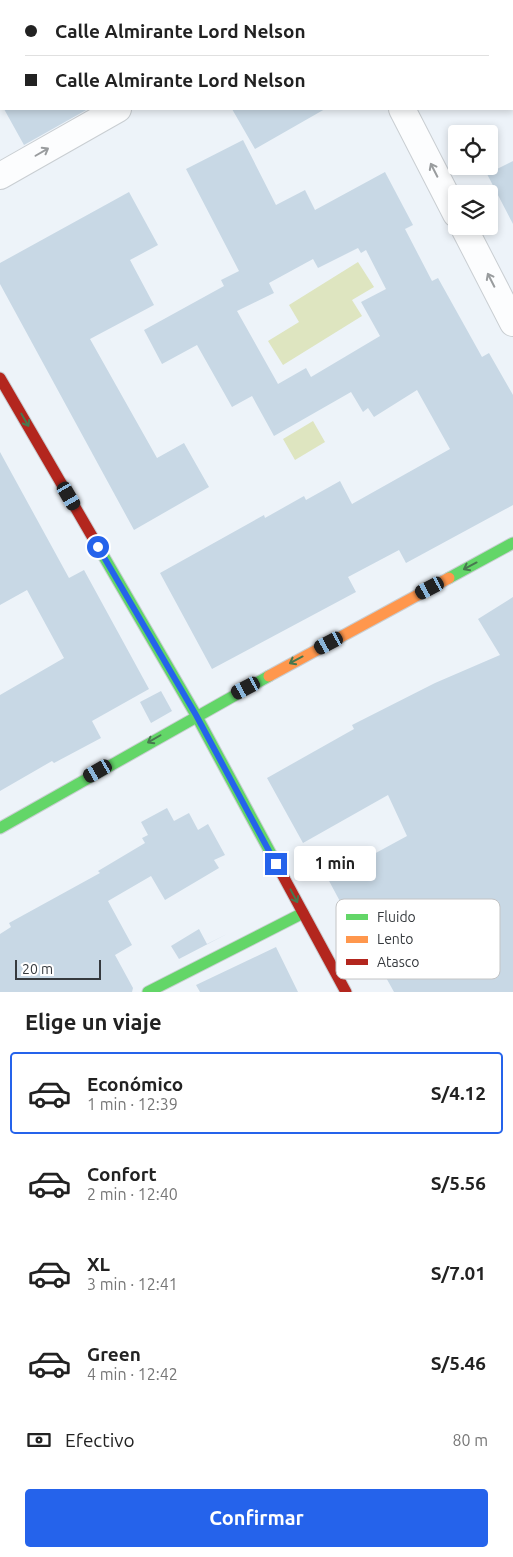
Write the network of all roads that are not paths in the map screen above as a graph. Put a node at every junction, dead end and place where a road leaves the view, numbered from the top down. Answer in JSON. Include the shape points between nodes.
{"nodes":[{"id":1,"x":116,"y":110,"type":"edge"},
{"id":2,"x":403,"y":110,"type":"edge"},
{"id":3,"x":0,"y":176,"type":"edge"},
{"id":4,"x":448,"y":198,"type":"edge"},
{"id":5,"x":468,"y":235,"type":"edge"},
{"id":6,"x":513,"y":323,"type":"edge"},
{"id":7,"x":0,"y":378,"type":"edge"},
{"id":8,"x":513,"y":543,"type":"edge"},
{"id":9,"x":196,"y":715,"type":"junction"},
{"id":10,"x":0,"y":828,"type":"edge"},
{"id":11,"x":303,"y":913,"type":"junction"},
{"id":12,"x":336,"y":974,"type":"edge"},
{"id":13,"x":339,"y":979,"type":"edge"},
{"id":14,"x":148,"y":992,"type":"edge"},
{"id":15,"x":346,"y":992,"type":"edge"}],
"edges":[{"from":3,"to":1,"type":"street","one_way":true},
{"from":4,"to":2,"type":"street","one_way":true},
{"from":6,"to":5,"type":"street","one_way":true},
{"from":7,"to":9,"type":"street","one_way":true},
{"from":8,"to":9,"type":"street","one_way":true},
{"from":9,"to":10,"type":"street","one_way":true},
{"from":9,"to":11,"type":"street","one_way":true},
{"from":11,"to":12,"type":"street"},
{"from":11,"to":14,"type":"street"},
{"from":13,"to":15,"type":"street"}]}
